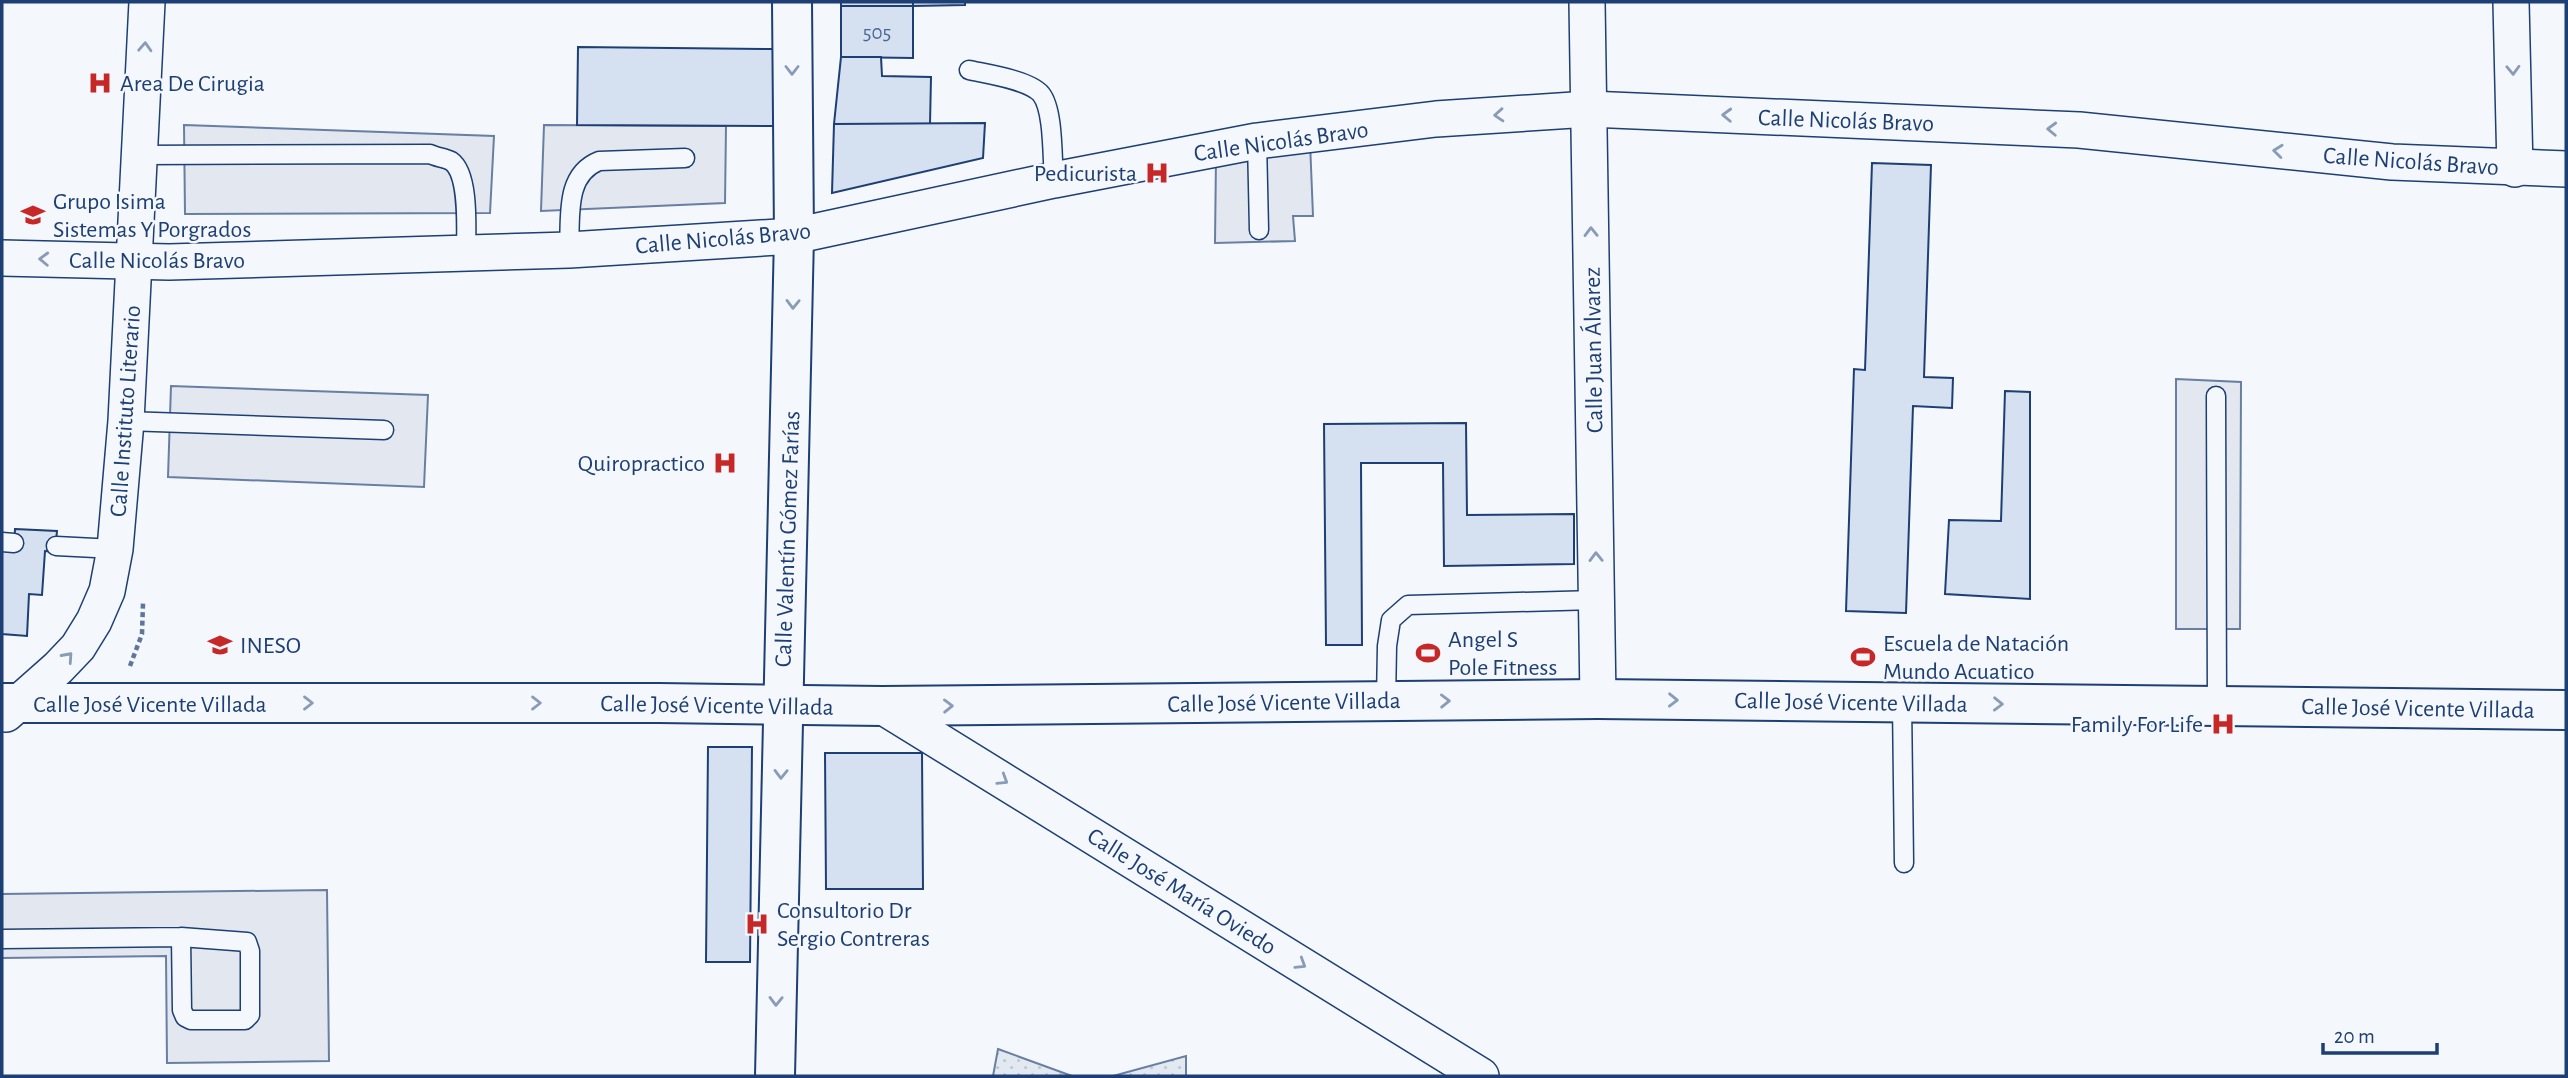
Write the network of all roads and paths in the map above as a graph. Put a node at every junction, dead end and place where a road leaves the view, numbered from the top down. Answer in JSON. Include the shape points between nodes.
{"nodes":[{"id":1,"x":147,"y":2,"type":"edge"},
{"id":2,"x":792,"y":2,"type":"edge"},
{"id":3,"x":1587,"y":2,"type":"edge"},
{"id":4,"x":2511,"y":2,"type":"edge"},
{"id":5,"x":968,"y":70,"type":"dead end"},
{"id":6,"x":1589,"y":109,"type":"junction"},
{"id":7,"x":1257,"y":141,"type":"junction"},
{"id":8,"x":140,"y":155,"type":"junction"},
{"id":9,"x":685,"y":158,"type":"dead end"},
{"id":10,"x":2515,"y":169,"type":"junction"},
{"id":11,"x":2566,"y":169,"type":"edge"},
{"id":12,"x":1054,"y":180,"type":"junction"},
{"id":13,"x":1259,"y":230,"type":"dead end"},
{"id":14,"x":794,"y":236,"type":"junction"},
{"id":15,"x":569,"y":250,"type":"junction"},
{"id":16,"x":466,"y":253,"type":"junction"},
{"id":17,"x":2,"y":258,"type":"edge"},
{"id":18,"x":135,"y":262,"type":"junction"},
{"id":19,"x":2216,"y":396,"type":"dead end"},
{"id":20,"x":126,"y":421,"type":"junction"},
{"id":21,"x":384,"y":429,"type":"dead end"},
{"id":22,"x":56,"y":545,"type":"dead end"},
{"id":23,"x":115,"y":549,"type":"junction"},
{"id":24,"x":1596,"y":600,"type":"junction"},
{"id":25,"x":1598,"y":699,"type":"junction"},
{"id":26,"x":1386,"y":701,"type":"junction"},
{"id":27,"x":1902,"y":702,"type":"junction"},
{"id":28,"x":782,"y":706,"type":"junction"},
{"id":29,"x":882,"y":706,"type":"junction"},
{"id":30,"x":2217,"y":706,"type":"junction"},
{"id":31,"x":8,"y":708,"type":"edge"},
{"id":32,"x":2566,"y":710,"type":"edge"},
{"id":33,"x":1904,"y":863,"type":"dead end"},
{"id":34,"x":181,"y":937,"type":"junction"},
{"id":35,"x":2,"y":939,"type":"edge"},
{"id":36,"x":775,"y":1076,"type":"edge"},
{"id":37,"x":1481,"y":1076,"type":"edge"}],
"edges":[{"from":8,"to":1,"type":"street","name":"Calle Instituto Literario","one_way":true},
{"from":2,"to":14,"type":"main road","name":"Calle Valentín Gómez Farías","one_way":true},
{"from":3,"to":6,"type":"street","name":"Calle Juan Álvarez"},
{"from":4,"to":10,"type":"street","one_way":true},
{"from":5,"to":12,"type":"lane","via":[[1040,93],[1047,107]]},
{"from":6,"to":7,"type":"street","name":"Calle Nicolás Bravo","one_way":true,"via":[[1436,119]]},
{"from":10,"to":6,"type":"street","name":"Calle Nicolás Bravo","one_way":true,"via":[[2392,162],[2079,130]]},
{"from":24,"to":6,"type":"street","name":"Calle Juan Álvarez","one_way":true},
{"from":7,"to":12,"type":"street","name":"Calle Nicolás Bravo"},
{"from":7,"to":13,"type":"lane"},
{"from":8,"to":16,"type":"lane","via":[[430,155],[451,162],[461,172]]},
{"from":8,"to":18,"type":"street","name":"Calle Instituto Literario"},
{"from":9,"to":15,"type":"lane","via":[[589,165],[573,187]]},
{"from":10,"to":11,"type":"street","name":"Calle Nicolás Bravo"},
{"from":12,"to":14,"type":"street","name":"Calle Nicolás Bravo"},
{"from":14,"to":15,"type":"street","name":"Calle Nicolás Bravo"},
{"from":14,"to":28,"type":"main road","name":"Calle Valentín Gómez Farías","one_way":true},
{"from":15,"to":16,"type":"street","name":"Calle Nicolás Bravo"},
{"from":16,"to":18,"type":"street","name":"Calle Nicolás Bravo"},
{"from":18,"to":17,"type":"street","name":"Calle Nicolás Bravo","one_way":true},
{"from":18,"to":20,"type":"street","name":"Calle Instituto Literario"},
{"from":19,"to":30,"type":"lane"},
{"from":20,"to":21,"type":"lane"},
{"from":20,"to":23,"type":"street","name":"Calle Instituto Literario"},
{"from":22,"to":23,"type":"lane"},
{"from":31,"to":23,"type":"street","name":"Calle Instituto Literario","one_way":true,"via":[[78,647],[107,591]]},
{"from":24,"to":25,"type":"street","name":"Calle Juan Álvarez"},
{"from":24,"to":26,"type":"lane","via":[[1408,604],[1391,620]]},
{"from":26,"to":25,"type":"main road","name":"Calle José Vicente Villada","one_way":true},
{"from":25,"to":27,"type":"main road","name":"Calle José Vicente Villada","one_way":true},
{"from":29,"to":26,"type":"main road","name":"Calle José Vicente Villada","one_way":true},
{"from":27,"to":30,"type":"main road","name":"Calle José Vicente Villada","one_way":true},
{"from":27,"to":33,"type":"lane"},
{"from":28,"to":29,"type":"main road","name":"Calle José Vicente Villada"},
{"from":31,"to":28,"type":"main road","name":"Calle José Vicente Villada","one_way":true},
{"from":28,"to":36,"type":"main road","name":"Calle Valentín Gómez Farías","one_way":true},
{"from":29,"to":37,"type":"street","name":"Calle José María Oviedo","one_way":true},
{"from":30,"to":32,"type":"main road","name":"Calle José Vicente Villada"},
{"from":34,"to":34,"type":"lane","via":[[247,942],[250,1015],[245,1020],[185,1017]]},
{"from":34,"to":35,"type":"lane"}]}
